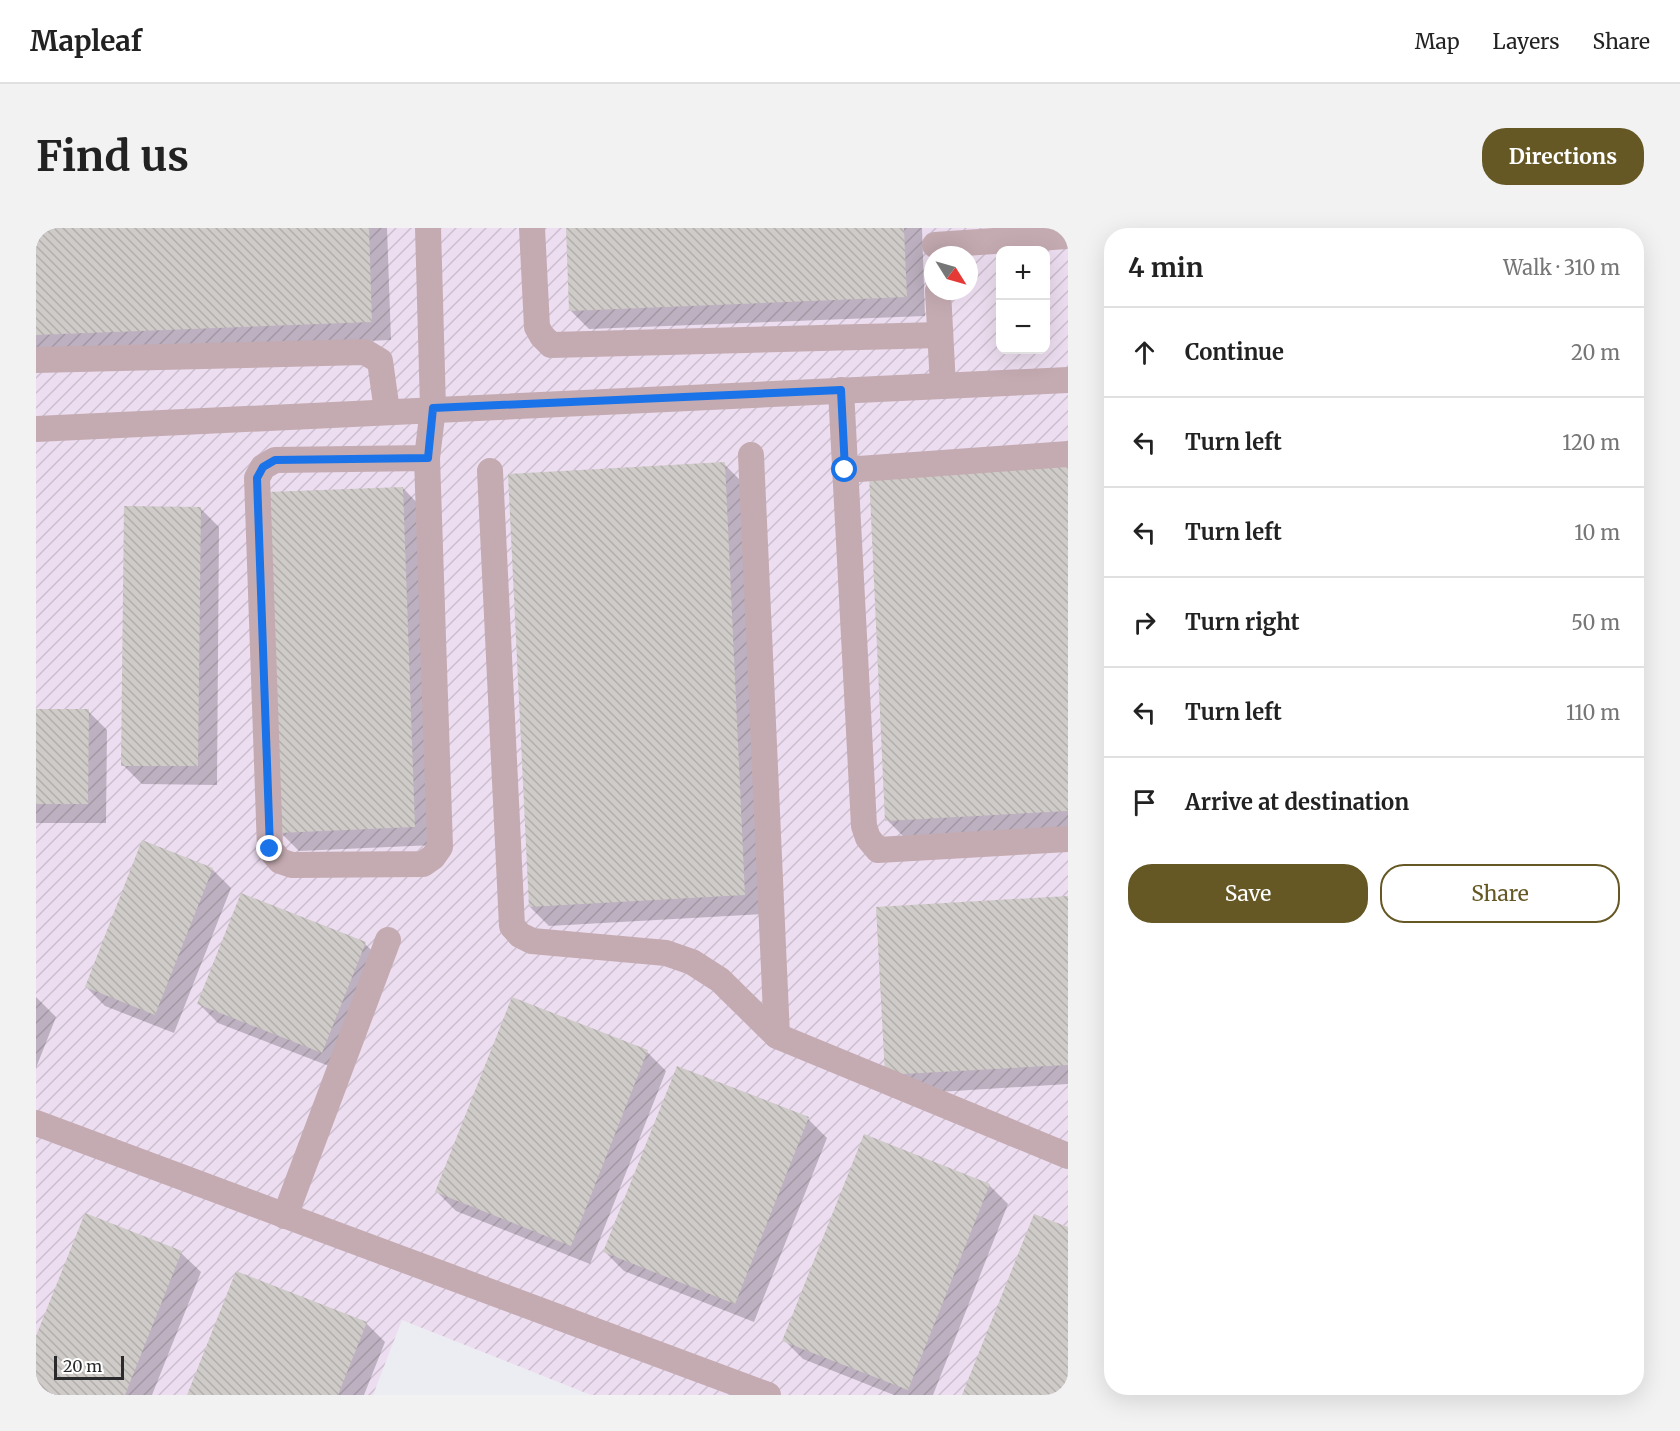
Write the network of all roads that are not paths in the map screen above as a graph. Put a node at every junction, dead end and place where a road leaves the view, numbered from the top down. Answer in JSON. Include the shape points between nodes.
{"nodes":[{"id":1,"x":428,"y":228,"type":"edge"},
{"id":2,"x":532,"y":228,"type":"edge"},
{"id":3,"x":1068,"y":236,"type":"edge"},
{"id":4,"x":935,"y":243,"type":"edge"},
{"id":5,"x":938,"y":300,"type":"edge"},
{"id":6,"x":940,"y":335,"type":"junction"},
{"id":7,"x":36,"y":360,"type":"edge"},
{"id":8,"x":1068,"y":380,"type":"edge"},
{"id":9,"x":943,"y":386,"type":"junction"},
{"id":10,"x":841,"y":390,"type":"junction"},
{"id":11,"x":433,"y":408,"type":"junction"},
{"id":12,"x":387,"y":411,"type":"junction"},
{"id":13,"x":36,"y":429,"type":"edge"},
{"id":14,"x":1068,"y":454,"type":"edge"},
{"id":15,"x":752,"y":455,"type":"dead end"},
{"id":16,"x":428,"y":458,"type":"junction"},
{"id":17,"x":845,"y":470,"type":"junction"},
{"id":18,"x":490,"y":471,"type":"dead end"},
{"id":19,"x":1068,"y":839,"type":"edge"},
{"id":20,"x":388,"y":940,"type":"dead end"},
{"id":21,"x":777,"y":1036,"type":"junction"},
{"id":22,"x":36,"y":1123,"type":"edge"},
{"id":23,"x":1068,"y":1156,"type":"edge"},
{"id":24,"x":285,"y":1216,"type":"junction"},
{"id":25,"x":768,"y":1395,"type":"edge"}],
"edges":[{"from":1,"to":11,"type":"lane"},
{"from":2,"to":6,"type":"lane","via":[[537,327],[551,345]]},
{"from":3,"to":4,"type":"lane"},
{"from":5,"to":6,"type":"lane"},
{"from":6,"to":9,"type":"lane"},
{"from":7,"to":12,"type":"lane","via":[[365,352],[381,361]]},
{"from":8,"to":9,"type":"lane"},
{"from":9,"to":10,"type":"lane"},
{"from":10,"to":11,"type":"lane"},
{"from":10,"to":17,"type":"lane"},
{"from":11,"to":12,"type":"lane"},
{"from":11,"to":16,"type":"lane"},
{"from":12,"to":13,"type":"lane"},
{"from":14,"to":17,"type":"lane"},
{"from":15,"to":21,"type":"lane"},
{"from":16,"to":16,"type":"lane","via":[[440,847],[423,864],[292,865],[280,861],[270,849],[257,478],[263,467],[275,460]]},
{"from":17,"to":19,"type":"lane","via":[[864,826],[868,838],[878,850]]},
{"from":18,"to":21,"type":"lane","via":[[512,926],[532,941],[666,953],[692,962],[720,980]]},
{"from":20,"to":24,"type":"lane"},
{"from":21,"to":23,"type":"lane"},
{"from":22,"to":24,"type":"lane"},
{"from":24,"to":25,"type":"lane"}]}
